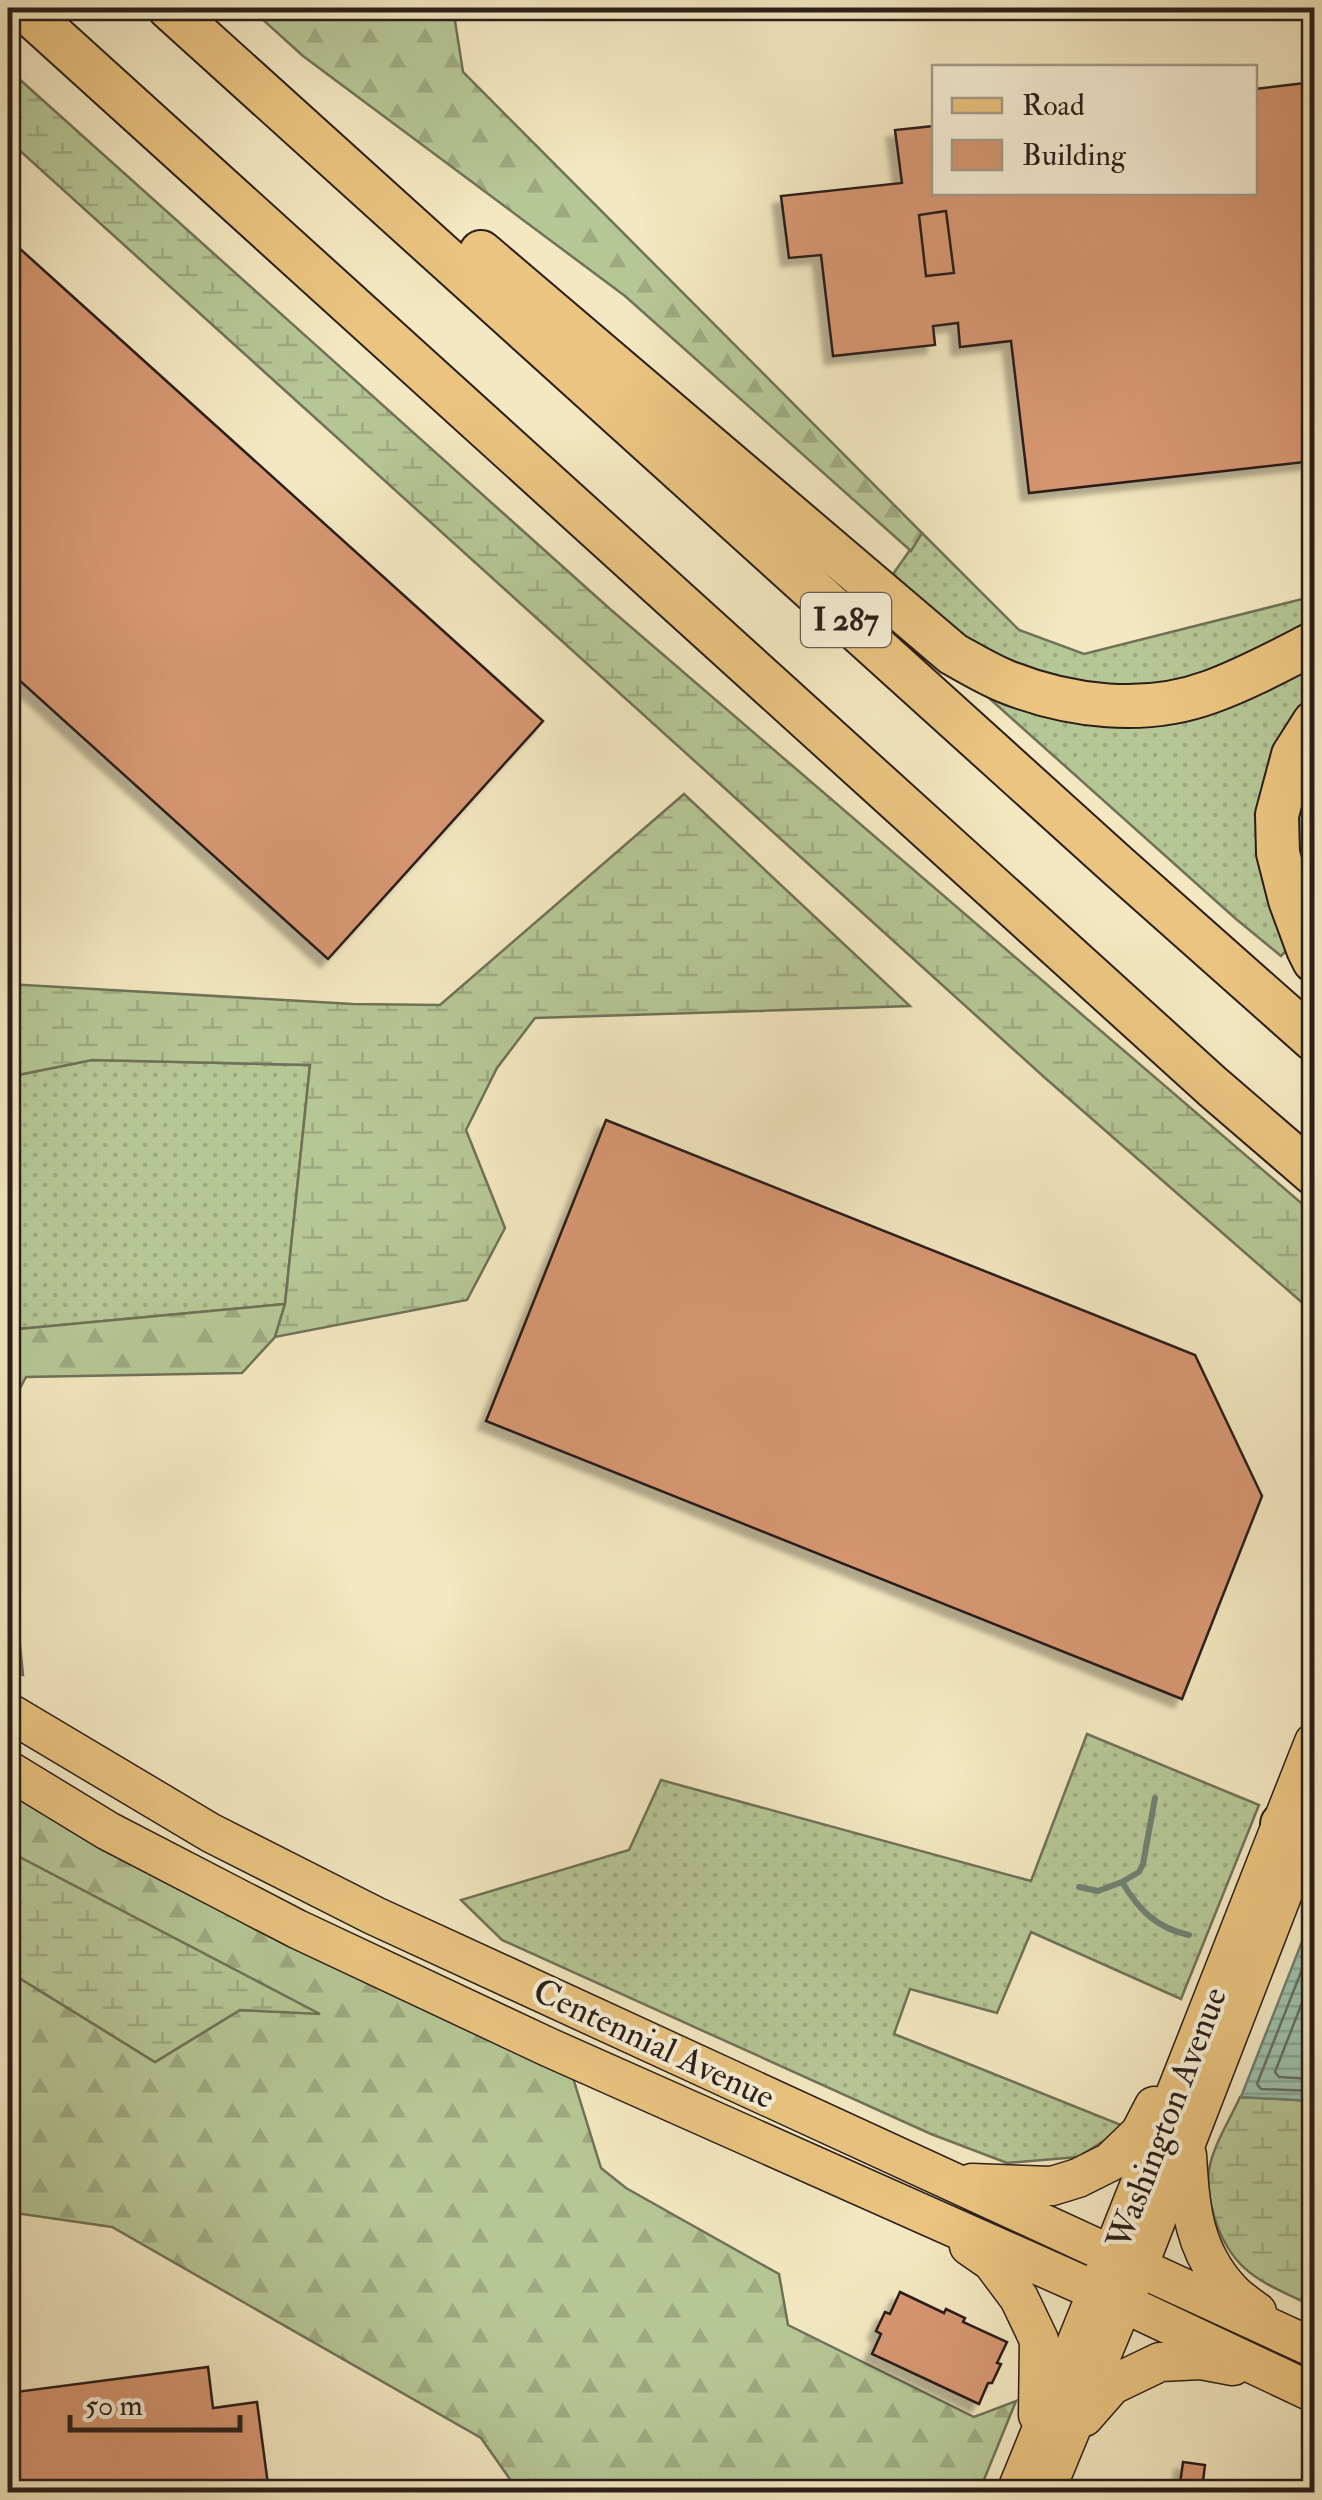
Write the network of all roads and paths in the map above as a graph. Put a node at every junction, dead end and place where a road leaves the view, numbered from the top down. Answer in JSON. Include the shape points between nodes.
{"nodes":[{"id":1,"x":23,"y":8,"type":"edge"},
{"id":2,"x":169,"y":8,"type":"edge"},
{"id":3,"x":379,"y":198,"type":"junction"},
{"id":4,"x":1314,"y":643,"type":"edge"},
{"id":5,"x":1314,"y":722,"type":"edge"},
{"id":6,"x":1314,"y":960,"type":"edge"},
{"id":7,"x":1314,"y":1040,"type":"edge"},
{"id":8,"x":1314,"y":1174,"type":"edge"},
{"id":9,"x":8,"y":1712,"type":"edge"},
{"id":10,"x":1314,"y":1742,"type":"edge"},
{"id":11,"x":8,"y":1770,"type":"edge"},
{"id":12,"x":1304,"y":1827,"type":"edge"},
{"id":13,"x":1212,"y":1998,"type":"junction"},
{"id":14,"x":1186,"y":2142,"type":"junction"},
{"id":15,"x":954,"y":2183,"type":"junction"},
{"id":16,"x":912,"y":2210,"type":"junction"},
{"id":17,"x":1125,"y":2261,"type":"junction"},
{"id":18,"x":1111,"y":2298,"type":"junction"},
{"id":19,"x":1300,"y":2342,"type":"edge"},
{"id":20,"x":1274,"y":2374,"type":"junction"},
{"id":21,"x":1314,"y":2393,"type":"edge"},
{"id":22,"x":1053,"y":2438,"type":"junction"},
{"id":23,"x":1016,"y":2492,"type":"edge"},
{"id":24,"x":1045,"y":2492,"type":"edge"}],
"edges":[{"from":1,"to":8,"type":"highway","number":"I 287"},
{"from":2,"to":3,"type":"highway","number":"I 287"},
{"from":3,"to":4,"type":"highway","via":[[434,212],[953,654],[1006,682],[1108,706],[1162,704],[1209,693]]},
{"from":3,"to":7,"type":"highway","number":"I 287"},
{"from":5,"to":6,"type":"highway","via":[[1293,755],[1277,814],[1282,869]]},
{"from":9,"to":15,"type":"main road","name":"Centennial Avenue","via":[[211,1833],[375,1916]]},
{"from":10,"to":12,"type":"main road","name":"Washington Avenue"},
{"from":11,"to":16,"type":"main road","name":"Centennial Avenue","via":[[297,1930]]},
{"from":12,"to":13,"type":"main road","name":"Washington Avenue"},
{"from":12,"to":14,"type":"main road","name":"Washington Avenue"},
{"from":13,"to":15,"type":"main road","via":[[1140,2132],[1110,2162],[1052,2186]]},
{"from":13,"to":17,"type":"main road","name":"Washington Avenue"},
{"from":14,"to":17,"type":"main road","name":"Washington Avenue"},
{"from":14,"to":19,"type":"main road","via":[[1190,2210],[1204,2254],[1231,2292]]},
{"from":15,"to":17,"type":"main road","name":"Centennial Avenue"},
{"from":16,"to":18,"type":"main road","name":"Centennial Avenue"},
{"from":16,"to":22,"type":"main road","via":[[992,2262],[1019,2298],[1040,2340]]},
{"from":17,"to":18,"type":"main road","name":"Washington Avenue"},
{"from":17,"to":19,"type":"main road","name":"Centennial Avenue"},
{"from":18,"to":20,"type":"main road","name":"Centennial Avenue"},
{"from":18,"to":22,"type":"main road","name":"Washington Avenue"},
{"from":20,"to":21,"type":"main road","name":"Centennial Avenue"},
{"from":20,"to":22,"type":"main road","via":[[1201,2360],[1160,2362],[1112,2385]]},
{"from":22,"to":23,"type":"main road","name":"Washington Avenue"},
{"from":22,"to":24,"type":"main road","name":"Washington Avenue"}]}
